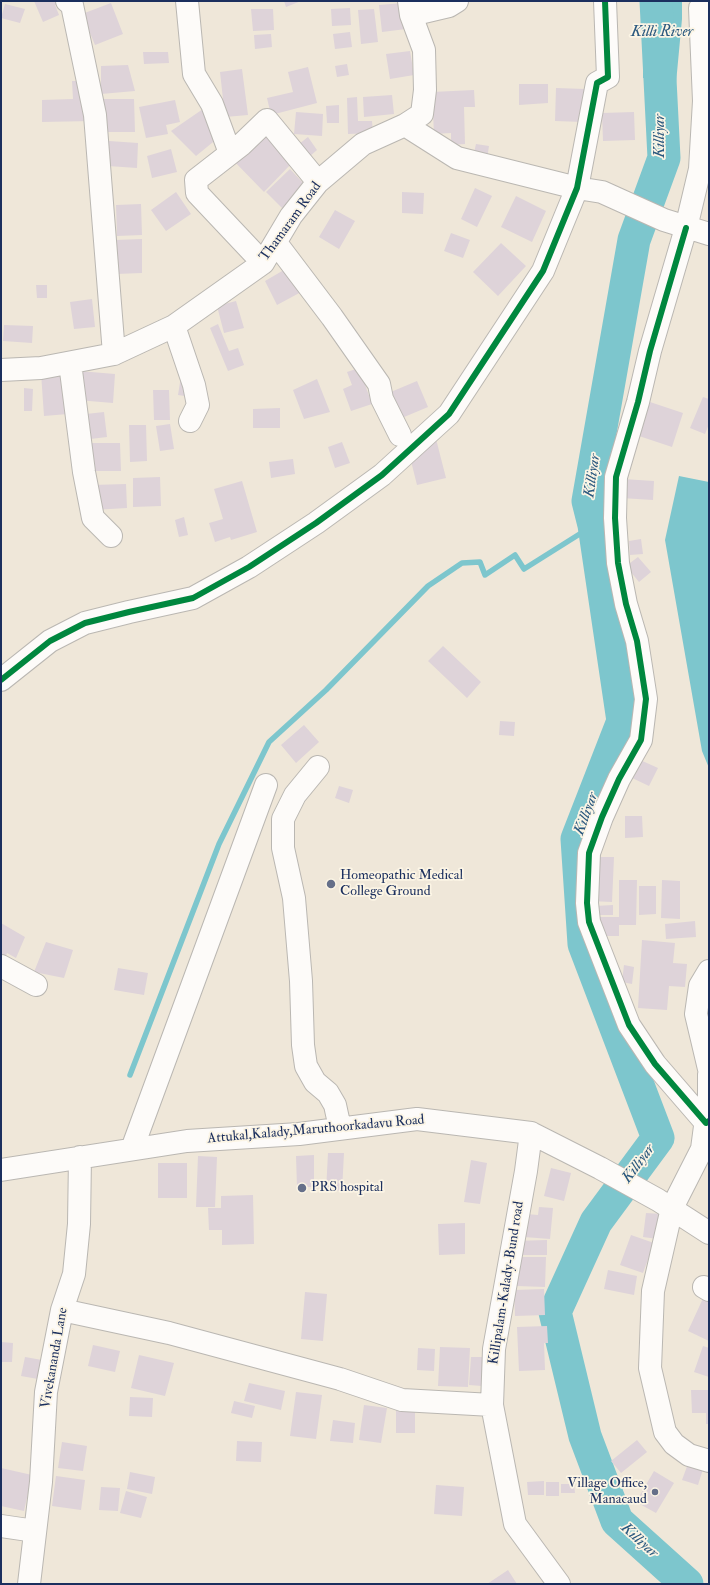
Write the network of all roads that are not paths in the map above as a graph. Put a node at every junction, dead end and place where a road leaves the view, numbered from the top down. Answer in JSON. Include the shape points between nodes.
{"nodes":[{"id":1,"x":67,"y":1,"type":"edge"},
{"id":2,"x":187,"y":1,"type":"edge"},
{"id":3,"x":457,"y":1,"type":"edge"},
{"id":4,"x":605,"y":1,"type":"edge"},
{"id":5,"x":410,"y":8,"type":"edge"},
{"id":6,"x":700,"y":8,"type":"dead end"},
{"id":7,"x":405,"y":125,"type":"junction"},
{"id":8,"x":230,"y":153,"type":"junction"},
{"id":9,"x":318,"y":182,"type":"junction"},
{"id":10,"x":577,"y":188,"type":"junction"},
{"id":11,"x":686,"y":228,"type":"junction"},
{"id":12,"x":709,"y":234,"type":"edge"},
{"id":13,"x":276,"y":243,"type":"junction"},
{"id":14,"x":263,"y":263,"type":"junction"},
{"id":15,"x":174,"y":326,"type":"junction"},
{"id":16,"x":114,"y":354,"type":"junction"},
{"id":17,"x":70,"y":363,"type":"junction"},
{"id":18,"x":1,"y":370,"type":"edge"},
{"id":19,"x":190,"y":422,"type":"dead end"},
{"id":20,"x":400,"y":435,"type":"dead end"},
{"id":21,"x":111,"y":536,"type":"dead end"},
{"id":22,"x":1,"y":680,"type":"edge"},
{"id":23,"x":318,"y":767,"type":"dead end"},
{"id":24,"x":266,"y":785,"type":"dead end"},
{"id":25,"x":1,"y":966,"type":"edge"},
{"id":26,"x":709,"y":971,"type":"edge"},
{"id":27,"x":36,"y":985,"type":"dead end"},
{"id":28,"x":709,"y":1069,"type":"edge"},
{"id":29,"x":709,"y":1075,"type":"edge"},
{"id":30,"x":707,"y":1122,"type":"edge"},
{"id":31,"x":340,"y":1128,"type":"junction"},
{"id":32,"x":530,"y":1134,"type":"junction"},
{"id":33,"x":132,"y":1149,"type":"junction"},
{"id":34,"x":80,"y":1157,"type":"junction"},
{"id":35,"x":1,"y":1170,"type":"edge"},
{"id":36,"x":665,"y":1204,"type":"junction"},
{"id":37,"x":709,"y":1233,"type":"edge"},
{"id":38,"x":62,"y":1310,"type":"junction"},
{"id":39,"x":492,"y":1405,"type":"junction"},
{"id":40,"x":709,"y":1462,"type":"edge"},
{"id":41,"x":1,"y":1526,"type":"edge"},
{"id":42,"x":35,"y":1531,"type":"junction"},
{"id":43,"x":29,"y":1584,"type":"edge"},
{"id":44,"x":559,"y":1584,"type":"edge"}],
"edges":[{"from":1,"to":16,"type":"street","via":[[72,4],[95,115]]},
{"from":2,"to":8,"type":"street","via":[[194,74],[212,104]]},
{"from":3,"to":5,"type":"street","via":[[450,6]]},
{"from":4,"to":10,"type":"street","via":[[608,77],[597,82]]},
{"from":5,"to":7,"type":"street","name":"Thamaram Road","via":[[424,50],[425,90],[422,114]]},
{"from":6,"to":11,"type":"street","via":[[704,100],[700,169]]},
{"from":7,"to":9,"type":"street","name":"Thamaram Road","via":[[363,144]]},
{"from":7,"to":10,"type":"street","via":[[457,158]]},
{"from":8,"to":9,"type":"street","via":[[267,120]]},
{"from":8,"to":14,"type":"street","via":[[196,180],[197,192]]},
{"from":9,"to":13,"type":"street","name":"Thamaram Road","via":[[292,216]]},
{"from":10,"to":11,"type":"street","via":[[602,192]]},
{"from":10,"to":22,"type":"street","via":[[543,271],[484,364],[449,414],[382,475],[249,567],[193,598],[85,623],[50,641]]},
{"from":11,"to":12,"type":"street"},
{"from":11,"to":30,"type":"street","via":[[616,477],[618,563],[637,641],[646,699],[641,740],[619,779],[589,853],[587,903],[589,922],[629,1025],[654,1064]]},
{"from":13,"to":14,"type":"street","name":"Thamaram Road"},
{"from":13,"to":20,"type":"street","via":[[379,384],[382,399]]},
{"from":14,"to":15,"type":"street","name":"Thamaram Road"},
{"from":15,"to":16,"type":"street","name":"Thamaram Road"},
{"from":15,"to":19,"type":"street","via":[[198,405]]},
{"from":16,"to":17,"type":"street","name":"Thamaram Road"},
{"from":17,"to":18,"type":"street","name":"Thamaram Road","via":[[41,368]]},
{"from":17,"to":21,"type":"street","via":[[84,472],[93,518]]},
{"from":23,"to":31,"type":"street","via":[[295,796],[283,819],[283,848],[294,898],[306,1066],[315,1082],[328,1093],[335,1105]]},
{"from":24,"to":33,"type":"street"},
{"from":25,"to":27,"type":"street"},
{"from":26,"to":28,"type":"street","via":[[700,986],[696,1014]]},
{"from":29,"to":30,"type":"street"},
{"from":30,"to":36,"type":"street","via":[[702,1149]]},
{"from":31,"to":32,"type":"street","name":"Attukal,Kalady,Maruthoorkadavu Road","via":[[417,1119]]},
{"from":31,"to":33,"type":"street","name":"Attukal,Kalady,Maruthoorkadavu Road","via":[[298,1134],[187,1141]]},
{"from":32,"to":36,"type":"street","name":"Attukal,Kalady,Maruthoorkadavu Road","via":[[600,1168]]},
{"from":32,"to":39,"type":"street","name":"Killipalam-Kalady-Bund road","via":[[526,1170],[494,1349]]},
{"from":33,"to":34,"type":"street","name":"Attukal,Kalady,Maruthoorkadavu Road"},
{"from":34,"to":35,"type":"street","name":"Attukal,Kalady,Maruthoorkadavu Road"},
{"from":34,"to":38,"type":"street","name":"Vivekananda Lane","via":[[80,1224],[74,1274]]},
{"from":36,"to":37,"type":"street"},
{"from":36,"to":40,"type":"street","via":[[653,1291],[650,1368],[665,1432],[674,1444],[689,1455]]},
{"from":38,"to":39,"type":"street","via":[[169,1333],[340,1379],[402,1400]]},
{"from":38,"to":42,"type":"street","name":"Vivekananda Lane","via":[[46,1392],[41,1482]]},
{"from":39,"to":44,"type":"street","name":"Killipalam-Kalady-Bund road","via":[[515,1524]]},
{"from":41,"to":42,"type":"street"},
{"from":42,"to":43,"type":"street","name":"Vivekananda Lane"}]}
